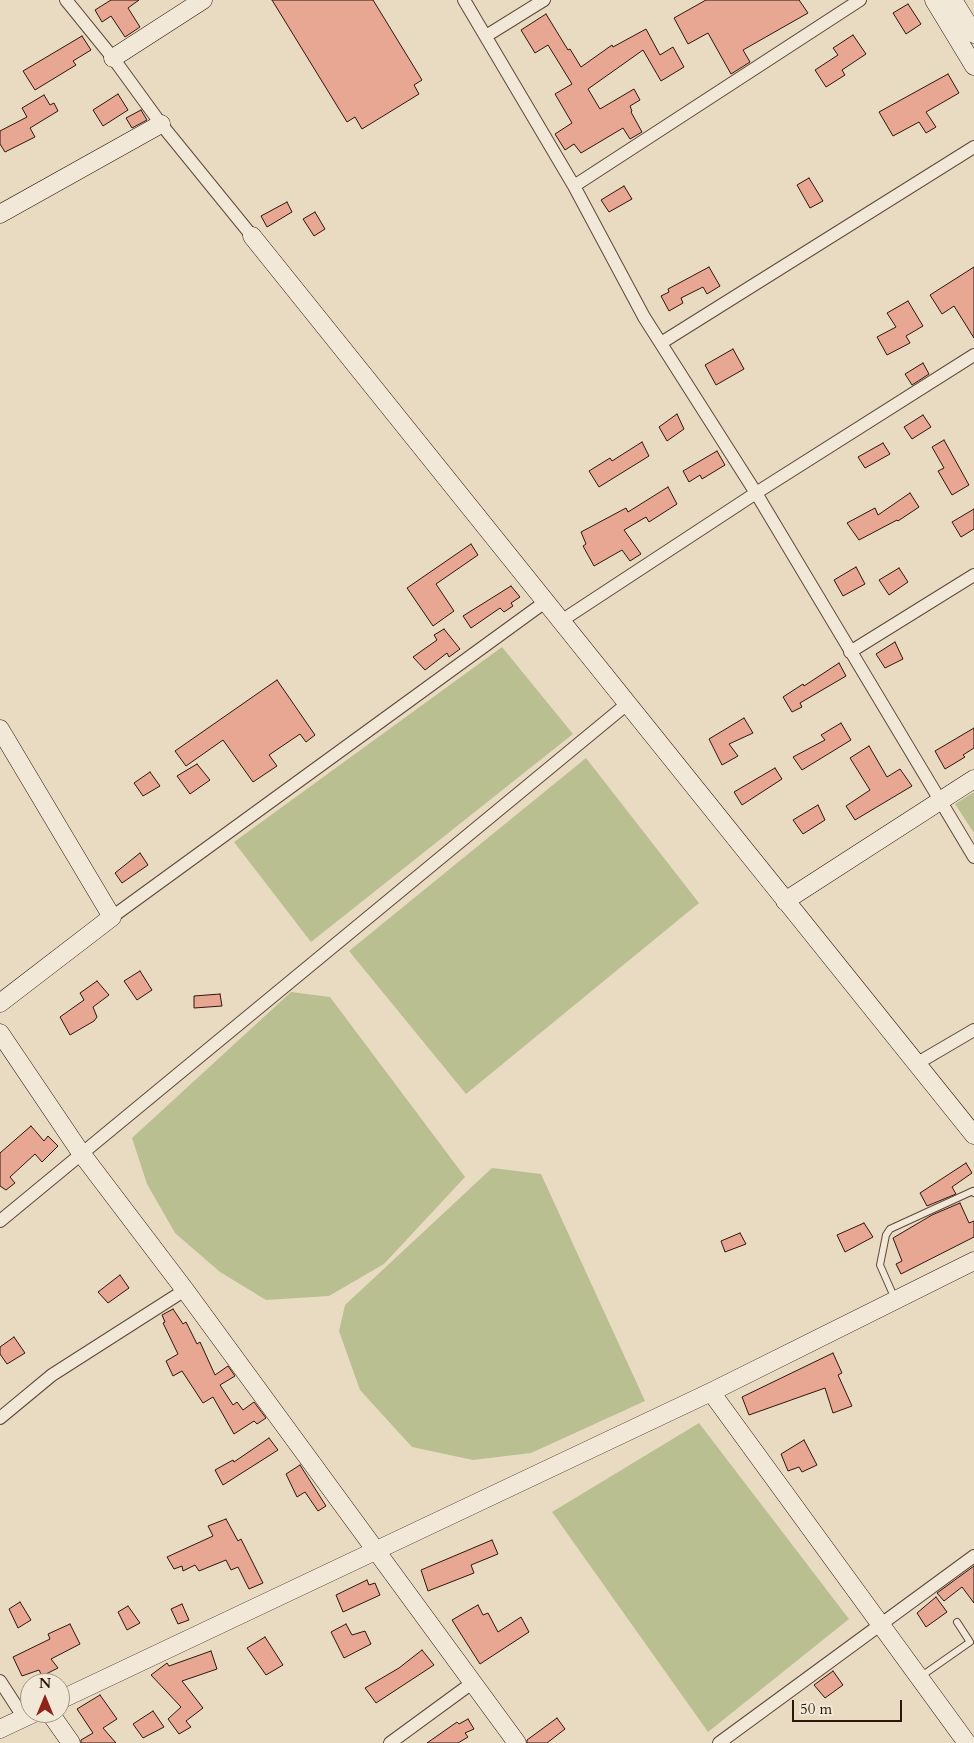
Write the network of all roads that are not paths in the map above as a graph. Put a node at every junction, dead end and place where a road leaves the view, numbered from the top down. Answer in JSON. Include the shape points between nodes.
{"nodes":[{"id":1,"x":66,"y":0,"type":"edge"},
{"id":2,"x":203,"y":0,"type":"edge"},
{"id":3,"x":464,"y":0,"type":"edge"},
{"id":4,"x":544,"y":0,"type":"edge"},
{"id":5,"x":860,"y":0,"type":"edge"},
{"id":6,"x":934,"y":0,"type":"edge"},
{"id":7,"x":954,"y":0,"type":"edge"},
{"id":8,"x":974,"y":34,"type":"edge"},
{"id":9,"x":486,"y":36,"type":"junction"},
{"id":10,"x":112,"y":58,"type":"junction"},
{"id":11,"x":974,"y":66,"type":"edge"},
{"id":12,"x":161,"y":124,"type":"junction"},
{"id":13,"x":974,"y":147,"type":"edge"},
{"id":14,"x":574,"y":186,"type":"junction"},
{"id":15,"x":0,"y":214,"type":"edge"},
{"id":16,"x":252,"y":236,"type":"joint"},
{"id":17,"x":661,"y":343,"type":"junction"},
{"id":18,"x":974,"y":354,"type":"edge"},
{"id":19,"x":756,"y":492,"type":"junction"},
{"id":20,"x":974,"y":575,"type":"edge"},
{"id":21,"x":546,"y":602,"type":"junction"},
{"id":22,"x":561,"y":621,"type":"junction"},
{"id":23,"x":850,"y":652,"type":"junction"},
{"id":24,"x":627,"y":704,"type":"junction"},
{"id":25,"x":0,"y":729,"type":"edge"},
{"id":26,"x":974,"y":779,"type":"edge"},
{"id":27,"x":940,"y":800,"type":"junction"},
{"id":28,"x":974,"y":857,"type":"edge"},
{"id":29,"x":785,"y":901,"type":"junction"},
{"id":30,"x":112,"y":917,"type":"junction"},
{"id":31,"x":0,"y":1003,"type":"edge"},
{"id":32,"x":974,"y":1030,"type":"edge"},
{"id":33,"x":0,"y":1033,"type":"edge"},
{"id":34,"x":916,"y":1064,"type":"junction"},
{"id":35,"x":974,"y":1135,"type":"edge"},
{"id":36,"x":81,"y":1153,"type":"junction"},
{"id":37,"x":974,"y":1194,"type":"edge"},
{"id":38,"x":0,"y":1221,"type":"edge"},
{"id":39,"x":974,"y":1261,"type":"edge"},
{"id":40,"x":185,"y":1290,"type":"junction"},
{"id":41,"x":896,"y":1300,"type":"junction"},
{"id":42,"x":711,"y":1392,"type":"junction"},
{"id":43,"x":0,"y":1418,"type":"edge"},
{"id":44,"x":377,"y":1550,"type":"junction"},
{"id":45,"x":974,"y":1556,"type":"edge"},
{"id":46,"x":957,"y":1622,"type":"dead end"},
{"id":47,"x":880,"y":1626,"type":"junction"},
{"id":48,"x":919,"y":1678,"type":"junction"},
{"id":49,"x":0,"y":1682,"type":"edge"},
{"id":50,"x":472,"y":1682,"type":"junction"},
{"id":51,"x":70,"y":1695,"type":"edge"},
{"id":52,"x":20,"y":1705,"type":"edge"},
{"id":53,"x":20,"y":1719,"type":"edge"},
{"id":54,"x":57,"y":1723,"type":"edge"},
{"id":55,"x":0,"y":1729,"type":"edge"},
{"id":56,"x":71,"y":1743,"type":"edge"},
{"id":57,"x":390,"y":1743,"type":"edge"},
{"id":58,"x":517,"y":1743,"type":"edge"},
{"id":59,"x":719,"y":1743,"type":"edge"},
{"id":60,"x":967,"y":1743,"type":"edge"}],
"edges":[{"from":1,"to":10,"type":"street"},
{"from":2,"to":10,"type":"street"},
{"from":3,"to":9,"type":"street"},
{"from":4,"to":9,"type":"street"},
{"from":5,"to":14,"type":"street"},
{"from":6,"to":11,"type":"street"},
{"from":7,"to":8,"type":"street"},
{"from":9,"to":14,"type":"street"},
{"from":10,"to":12,"type":"street"},
{"from":12,"to":15,"type":"street"},
{"from":12,"to":16,"type":"street"},
{"from":13,"to":17,"type":"street"},
{"from":14,"to":17,"type":"street"},
{"from":16,"to":21,"type":"street"},
{"from":17,"to":19,"type":"street"},
{"from":18,"to":19,"type":"street"},
{"from":19,"to":22,"type":"street"},
{"from":19,"to":23,"type":"street"},
{"from":20,"to":23,"type":"street"},
{"from":21,"to":22,"type":"street"},
{"from":21,"to":30,"type":"street"},
{"from":22,"to":24,"type":"street"},
{"from":23,"to":27,"type":"street"},
{"from":24,"to":29,"type":"street"},
{"from":24,"to":36,"type":"street"},
{"from":25,"to":30,"type":"street"},
{"from":26,"to":27,"type":"street"},
{"from":27,"to":28,"type":"street"},
{"from":27,"to":29,"type":"street"},
{"from":29,"to":34,"type":"street"},
{"from":30,"to":31,"type":"street"},
{"from":32,"to":34,"type":"street"},
{"from":33,"to":36,"type":"street"},
{"from":34,"to":35,"type":"street"},
{"from":36,"to":38,"type":"street"},
{"from":36,"to":40,"type":"street"},
{"from":37,"to":41,"type":"lane","via":[[973,1191],[890,1229],[880,1265]]},
{"from":39,"to":41,"type":"street"},
{"from":40,"to":43,"type":"street","via":[[52,1375]]},
{"from":40,"to":44,"type":"street"},
{"from":41,"to":42,"type":"street"},
{"from":42,"to":44,"type":"street"},
{"from":42,"to":47,"type":"street"},
{"from":44,"to":50,"type":"street"},
{"from":44,"to":51,"type":"street"},
{"from":45,"to":47,"type":"street"},
{"from":46,"to":48,"type":"lane","via":[[970,1642]]},
{"from":47,"to":48,"type":"street"},
{"from":47,"to":59,"type":"street"},
{"from":48,"to":60,"type":"street"},
{"from":49,"to":52,"type":"street"},
{"from":50,"to":57,"type":"street"},
{"from":50,"to":58,"type":"street"},
{"from":53,"to":55,"type":"street"},
{"from":54,"to":56,"type":"street"}]}
